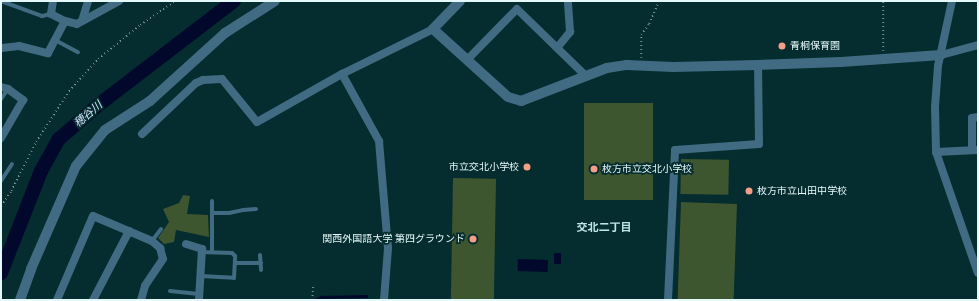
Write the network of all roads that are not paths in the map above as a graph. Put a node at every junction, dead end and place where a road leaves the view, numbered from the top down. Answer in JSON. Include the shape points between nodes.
{"nodes":[{"id":1,"x":1,"y":1,"type":"edge"},
{"id":2,"x":53,"y":1,"type":"edge"},
{"id":3,"x":88,"y":1,"type":"edge"},
{"id":4,"x":119,"y":1,"type":"edge"},
{"id":5,"x":274,"y":1,"type":"edge"},
{"id":6,"x":460,"y":1,"type":"edge"},
{"id":7,"x":568,"y":1,"type":"edge"},
{"id":8,"x":952,"y":1,"type":"edge"},
{"id":9,"x":51,"y":14,"type":"junction"},
{"id":10,"x":65,"y":21,"type":"junction"},
{"id":11,"x":82,"y":21,"type":"junction"},
{"id":12,"x":433,"y":29,"type":"junction"},
{"id":13,"x":55,"y":40,"type":"junction"},
{"id":14,"x":978,"y":45,"type":"edge"},
{"id":15,"x":1,"y":48,"type":"edge"},
{"id":16,"x":557,"y":48,"type":"junction"},
{"id":17,"x":78,"y":52,"type":"dead end"},
{"id":18,"x":941,"y":55,"type":"junction"},
{"id":19,"x":468,"y":60,"type":"junction"},
{"id":20,"x":758,"y":64,"type":"junction"},
{"id":21,"x":342,"y":74,"type":"junction"},
{"id":22,"x":586,"y":76,"type":"junction"},
{"id":23,"x":4,"y":88,"type":"edge"},
{"id":24,"x":1,"y":99,"type":"edge"},
{"id":25,"x":978,"y":117,"type":"edge"},
{"id":26,"x":142,"y":134,"type":"dead end"},
{"id":27,"x":1,"y":138,"type":"edge"},
{"id":28,"x":975,"y":150,"type":"edge"},
{"id":29,"x":936,"y":152,"type":"junction"},
{"id":30,"x":12,"y":164,"type":"dead end"},
{"id":31,"x":1,"y":181,"type":"edge"},
{"id":32,"x":212,"y":201,"type":"dead end"},
{"id":33,"x":256,"y":209,"type":"dead end"},
{"id":34,"x":212,"y":213,"type":"junction"},
{"id":35,"x":161,"y":229,"type":"dead end"},
{"id":36,"x":129,"y":232,"type":"junction"},
{"id":37,"x":152,"y":241,"type":"junction"},
{"id":38,"x":186,"y":244,"type":"dead end"},
{"id":39,"x":201,"y":252,"type":"junction"},
{"id":40,"x":212,"y":252,"type":"junction"},
{"id":41,"x":260,"y":255,"type":"dead end"},
{"id":42,"x":235,"y":263,"type":"junction"},
{"id":43,"x":261,"y":263,"type":"junction"},
{"id":44,"x":261,"y":270,"type":"dead end"},
{"id":45,"x":978,"y":273,"type":"edge"},
{"id":46,"x":200,"y":276,"type":"junction"},
{"id":47,"x":170,"y":291,"type":"dead end"},
{"id":48,"x":199,"y":297,"type":"edge"},
{"id":49,"x":20,"y":300,"type":"edge"},
{"id":50,"x":57,"y":300,"type":"edge"},
{"id":51,"x":93,"y":300,"type":"edge"},
{"id":52,"x":141,"y":300,"type":"edge"},
{"id":53,"x":384,"y":300,"type":"edge"},
{"id":54,"x":668,"y":300,"type":"edge"}],
"edges":[{"from":1,"to":9,"type":"lane","via":[[42,16]]},
{"from":2,"to":9,"type":"street"},
{"from":3,"to":11,"type":"street"},
{"from":4,"to":11,"type":"street"},
{"from":5,"to":49,"type":"street","via":[[225,33],[150,101],[105,130],[76,166]]},
{"from":6,"to":12,"type":"street"},
{"from":7,"to":16,"type":"street","via":[[570,32]]},
{"from":8,"to":18,"type":"street"},
{"from":9,"to":10,"type":"street"},
{"from":10,"to":11,"type":"street","via":[[77,24]]},
{"from":10,"to":13,"type":"street"},
{"from":12,"to":19,"type":"street"},
{"from":12,"to":21,"type":"street"},
{"from":13,"to":15,"type":"street","via":[[48,53],[19,46]]},
{"from":13,"to":17,"type":"lane"},
{"from":14,"to":18,"type":"street"},
{"from":16,"to":19,"type":"street","via":[[516,9]]},
{"from":16,"to":22,"type":"street"},
{"from":18,"to":20,"type":"street"},
{"from":18,"to":29,"type":"street","via":[[935,107]]},
{"from":19,"to":22,"type":"street","via":[[508,97],[521,101]]},
{"from":20,"to":22,"type":"street","via":[[607,68]]},
{"from":20,"to":54,"type":"street","via":[[759,144],[675,150]]},
{"from":21,"to":26,"type":"street","via":[[257,122],[222,79],[203,80],[196,83]]},
{"from":21,"to":53,"type":"street","via":[[379,141],[388,248]]},
{"from":23,"to":24,"type":"lane"},
{"from":23,"to":27,"type":"street","via":[[24,100]]},
{"from":25,"to":28,"type":"street","via":[[972,118]]},
{"from":28,"to":29,"type":"street"},
{"from":29,"to":45,"type":"street"},
{"from":30,"to":31,"type":"lane"},
{"from":32,"to":34,"type":"lane"},
{"from":33,"to":34,"type":"lane"},
{"from":34,"to":40,"type":"lane"},
{"from":35,"to":37,"type":"lane"},
{"from":36,"to":37,"type":"street"},
{"from":36,"to":50,"type":"street","via":[[93,216]]},
{"from":36,"to":51,"type":"street"},
{"from":37,"to":52,"type":"street","via":[[160,248],[163,259],[145,286]]},
{"from":38,"to":39,"type":"street","via":[[202,249]]},
{"from":39,"to":40,"type":"lane"},
{"from":39,"to":46,"type":"street"},
{"from":40,"to":42,"type":"lane","via":[[232,253],[235,256]]},
{"from":41,"to":43,"type":"lane"},
{"from":42,"to":43,"type":"lane"},
{"from":42,"to":46,"type":"lane","via":[[234,278]]},
{"from":43,"to":44,"type":"lane"},
{"from":46,"to":48,"type":"street"},
{"from":47,"to":48,"type":"lane"}]}
